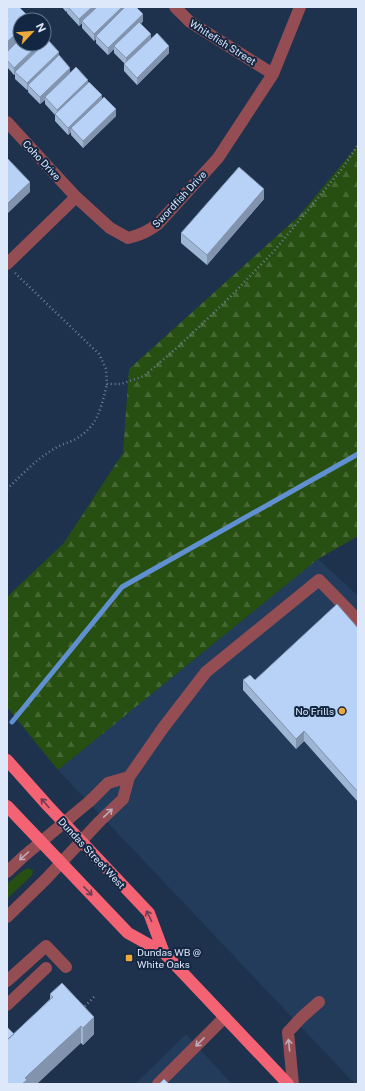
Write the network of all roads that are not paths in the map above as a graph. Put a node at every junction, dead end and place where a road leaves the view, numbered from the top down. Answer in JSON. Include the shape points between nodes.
{"nodes":[{"id":1,"x":175,"y":7,"type":"edge"},
{"id":2,"x":300,"y":7,"type":"edge"},
{"id":3,"x":273,"y":74,"type":"junction"},
{"id":4,"x":7,"y":122,"type":"edge"},
{"id":5,"x":76,"y":197,"type":"junction"},
{"id":6,"x":9,"y":267,"type":"edge"},
{"id":7,"x":358,"y":620,"type":"edge"},
{"id":8,"x":7,"y":760,"type":"edge"},
{"id":9,"x":129,"y":777,"type":"junction"},
{"id":10,"x":7,"y":806,"type":"edge"},
{"id":11,"x":64,"y":823,"type":"junction"},
{"id":12,"x":82,"y":841,"type":"junction"},
{"id":13,"x":41,"y":842,"type":"junction"},
{"id":14,"x":61,"y":863,"type":"junction"},
{"id":15,"x":7,"y":872,"type":"edge"},
{"id":16,"x":7,"y":917,"type":"edge"},
{"id":17,"x":164,"y":952,"type":"junction"},
{"id":18,"x":66,"y":967,"type":"dead end"},
{"id":19,"x":46,"y":968,"type":"dead end"},
{"id":20,"x":7,"y":981,"type":"edge"},
{"id":21,"x":319,"y":1002,"type":"dead end"},
{"id":22,"x":7,"y":1005,"type":"edge"},
{"id":23,"x":225,"y":1017,"type":"junction"},
{"id":24,"x":158,"y":1084,"type":"edge"},
{"id":25,"x":288,"y":1084,"type":"edge"},
{"id":26,"x":292,"y":1084,"type":"edge"}],
"edges":[{"from":1,"to":3,"type":"street","name":"Whitefish Street","via":[[190,22]]},
{"from":2,"to":3,"type":"street","name":"Swordfish Drive"},
{"from":3,"to":5,"type":"street","name":"Swordfish Drive","via":[[218,158],[158,224],[147,232],[128,238],[110,228]]},
{"from":4,"to":5,"type":"street","name":"Coho Drive"},
{"from":5,"to":6,"type":"street"},
{"from":7,"to":9,"type":"street","via":[[319,580],[206,672]]},
{"from":11,"to":8,"type":"main road","name":"Dundas Street West","one_way":true},
{"from":9,"to":11,"type":"street","via":[[108,784]]},
{"from":12,"to":9,"type":"street","one_way":true,"via":[[123,799]]},
{"from":10,"to":13,"type":"main road","name":"Dundas Street West"},
{"from":11,"to":12,"type":"main road","name":"Dundas Street West"},
{"from":11,"to":13,"type":"street"},
{"from":12,"to":14,"type":"street"},
{"from":17,"to":12,"type":"main road","name":"Dundas Street West","one_way":true,"via":[[149,913]]},
{"from":13,"to":14,"type":"main road","name":"Dundas Street West"},
{"from":13,"to":15,"type":"street","one_way":true},
{"from":14,"to":16,"type":"street"},
{"from":14,"to":17,"type":"main road","name":"Dundas Street West","one_way":true,"via":[[128,933]]},
{"from":17,"to":23,"type":"main road","name":"Dundas Street West"},
{"from":18,"to":20,"type":"street","via":[[46,946]]},
{"from":19,"to":22,"type":"street"},
{"from":26,"to":21,"type":"street","one_way":true,"via":[[288,1032]]},
{"from":23,"to":24,"type":"street","one_way":true},
{"from":23,"to":25,"type":"main road","name":"Dundas Street West"}]}
